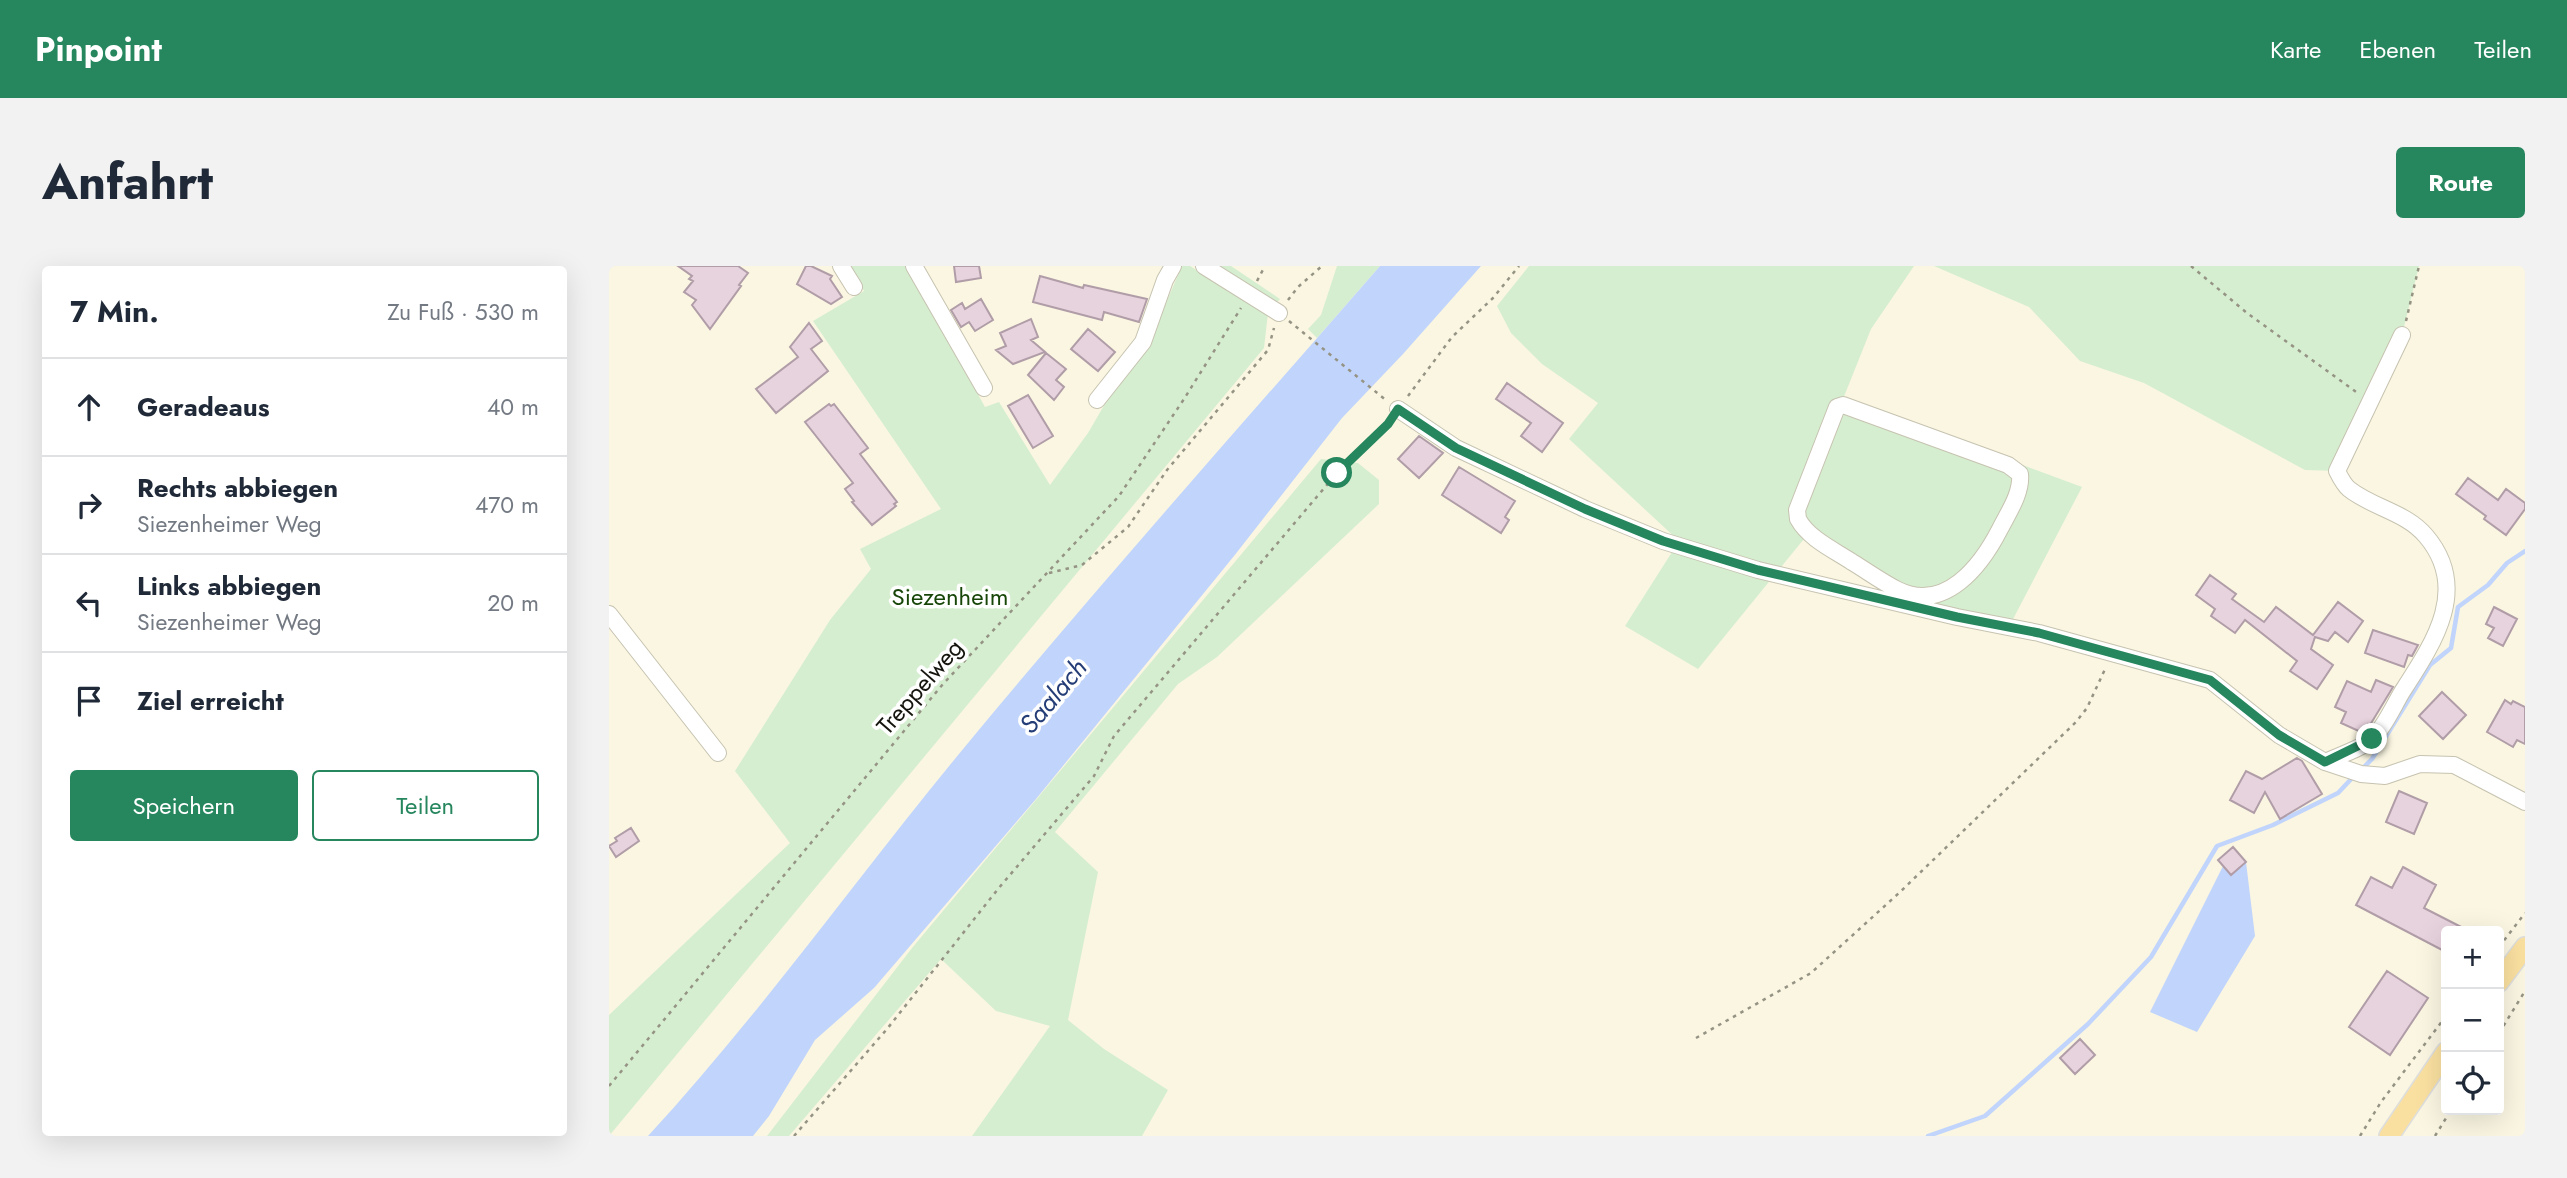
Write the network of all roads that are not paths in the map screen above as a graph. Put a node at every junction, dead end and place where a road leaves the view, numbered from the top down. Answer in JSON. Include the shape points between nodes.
{"nodes":[{"id":1,"x":841,"y":266,"type":"edge"},
{"id":2,"x":914,"y":266,"type":"edge"},
{"id":3,"x":1173,"y":266,"type":"edge"},
{"id":4,"x":1205,"y":266,"type":"edge"},
{"id":5,"x":854,"y":287,"type":"dead end"},
{"id":6,"x":1282,"y":315,"type":"road end"},
{"id":7,"x":2402,"y":335,"type":"road end"},
{"id":8,"x":984,"y":388,"type":"dead end"},
{"id":9,"x":1097,"y":400,"type":"dead end"},
{"id":10,"x":1395,"y":407,"type":"road end"},
{"id":11,"x":1953,"y":588,"type":"junction"},
{"id":12,"x":609,"y":614,"type":"edge"},
{"id":13,"x":1957,"y":617,"type":"junction"},
{"id":14,"x":717,"y":753,"type":"dead end"},
{"id":15,"x":2325,"y":762,"type":"junction"},
{"id":16,"x":2525,"y":802,"type":"edge"},
{"id":17,"x":2525,"y":947,"type":"edge"},
{"id":18,"x":2504,"y":975,"type":"edge"},
{"id":19,"x":2441,"y":1059,"type":"edge"},
{"id":20,"x":2389,"y":1136,"type":"edge"}],
"edges":[{"from":1,"to":5,"type":"street"},
{"from":2,"to":8,"type":"street"},
{"from":3,"to":9,"type":"street","via":[[1143,342]]},
{"from":4,"to":6,"type":"street"},
{"from":7,"to":15,"type":"street","via":[[2337,471],[2348,488],[2409,520],[2425,534],[2441,556],[2446,600],[2428,651],[2372,739]]},
{"from":10,"to":13,"type":"street","via":[[1456,448],[1663,541],[1758,570]]},
{"from":11,"to":11,"type":"street","via":[[1982,560],[1995,539],[2013,503],[2020,474],[2008,465],[1849,405],[1837,407],[1797,510],[1801,525],[1898,590],[1931,596]]},
{"from":11,"to":13,"type":"street"},
{"from":12,"to":14,"type":"street"},
{"from":13,"to":15,"type":"street","via":[[2039,633],[2210,680],[2279,735]]},
{"from":15,"to":16,"type":"street","via":[[2361,774],[2385,776],[2420,764],[2455,765]]},
{"from":17,"to":18,"type":"main road"},
{"from":19,"to":20,"type":"main road"}]}
